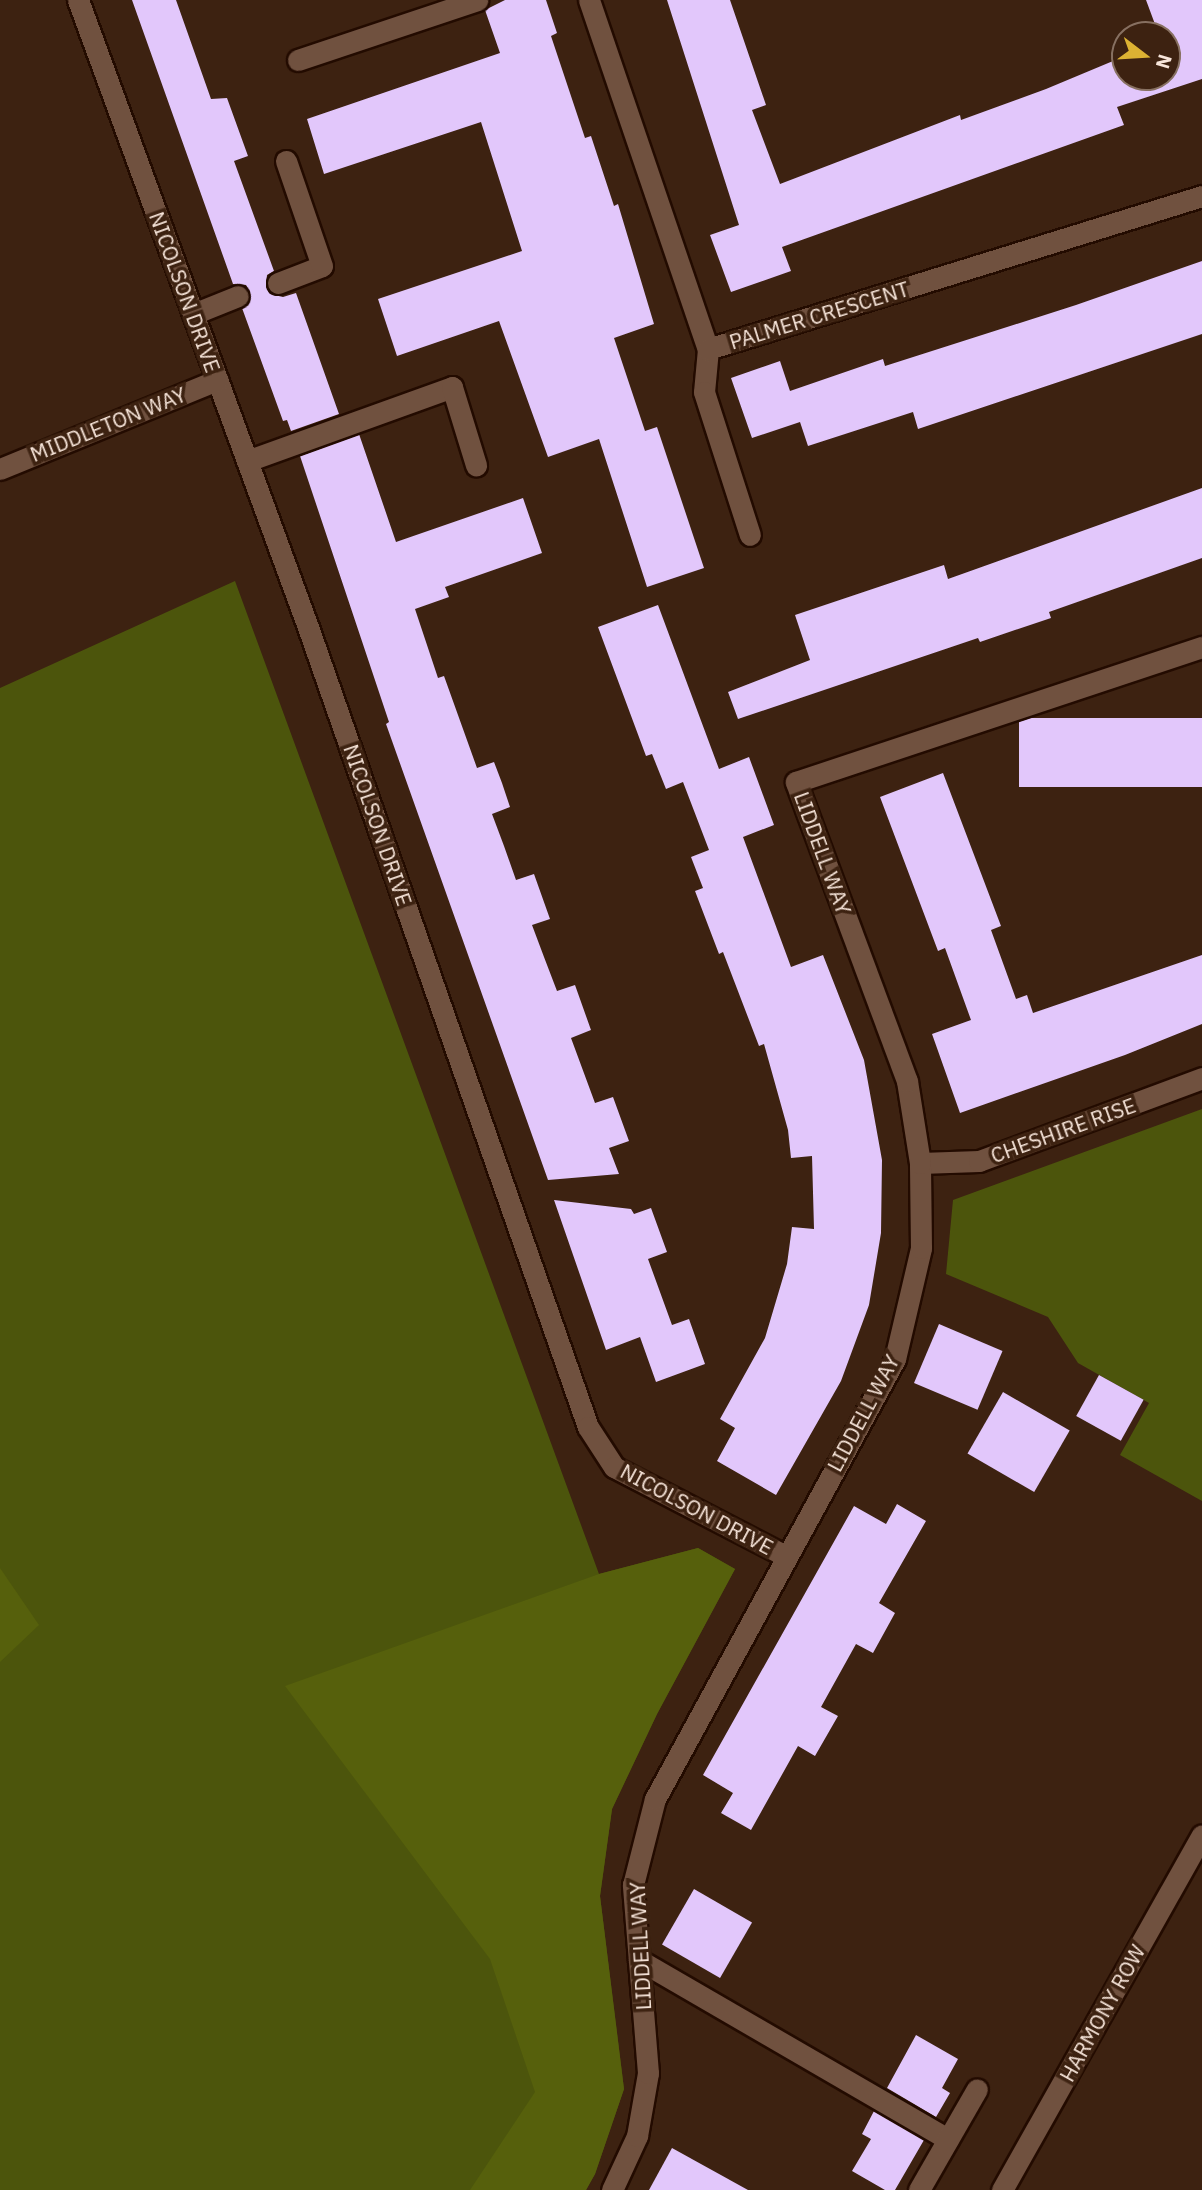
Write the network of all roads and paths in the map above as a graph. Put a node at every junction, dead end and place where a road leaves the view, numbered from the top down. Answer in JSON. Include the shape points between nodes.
{"nodes":[{"id":1,"x":78,"y":0,"type":"edge"},
{"id":2,"x":477,"y":0,"type":"edge"},
{"id":3,"x":589,"y":0,"type":"edge"},
{"id":4,"x":298,"y":60,"type":"dead end"},
{"id":5,"x":286,"y":161,"type":"dead end"},
{"id":6,"x":1202,"y":196,"type":"edge"},
{"id":7,"x":278,"y":283,"type":"dead end"},
{"id":8,"x":238,"y":296,"type":"dead end"},
{"id":9,"x":193,"y":314,"type":"junction"},
{"id":10,"x":708,"y":349,"type":"junction"},
{"id":11,"x":217,"y":380,"type":"junction"},
{"id":12,"x":247,"y":461,"type":"junction"},
{"id":13,"x":476,"y":465,"type":"dead end"},
{"id":14,"x":0,"y":469,"type":"edge"},
{"id":15,"x":750,"y":535,"type":"dead end"},
{"id":16,"x":1202,"y":647,"type":"edge"},
{"id":17,"x":1202,"y":1078,"type":"edge"},
{"id":18,"x":920,"y":1163,"type":"junction"},
{"id":19,"x":786,"y":1556,"type":"junction"},
{"id":20,"x":1202,"y":1835,"type":"edge"},
{"id":21,"x":639,"y":1960,"type":"junction"},
{"id":22,"x":977,"y":2089,"type":"dead end"},
{"id":23,"x":948,"y":2139,"type":"junction"},
{"id":24,"x":612,"y":2190,"type":"edge"},
{"id":25,"x":919,"y":2190,"type":"edge"},
{"id":26,"x":1002,"y":2190,"type":"edge"}],
"edges":[{"from":1,"to":9,"type":"street","name":"NICOLSON DRIVE"},
{"from":2,"to":4,"type":"street"},
{"from":3,"to":10,"type":"street","name":"PALMER CRESCENT"},
{"from":5,"to":7,"type":"street","via":[[322,266]]},
{"from":6,"to":10,"type":"street","name":"PALMER CRESCENT"},
{"from":8,"to":9,"type":"street"},
{"from":9,"to":11,"type":"street","name":"NICOLSON DRIVE"},
{"from":10,"to":15,"type":"street","via":[[704,392]]},
{"from":11,"to":12,"type":"street","name":"NICOLSON DRIVE"},
{"from":11,"to":14,"type":"street","name":"MIDDLETON WAY"},
{"from":12,"to":13,"type":"street","via":[[452,387]]},
{"from":12,"to":19,"type":"street","name":"NICOLSON DRIVE","via":[[588,1427],[614,1467]]},
{"from":16,"to":18,"type":"street","name":"LIDDELL WAY","via":[[796,782],[907,1081]]},
{"from":17,"to":18,"type":"street","name":"CHESHIRE RISE","via":[[979,1161]]},
{"from":18,"to":19,"type":"street","name":"LIDDELL WAY","via":[[921,1248],[895,1359]]},
{"from":19,"to":21,"type":"street","name":"LIDDELL WAY","via":[[655,1799],[633,1885]]},
{"from":20,"to":26,"type":"street","name":"HARMONY ROW"},
{"from":21,"to":23,"type":"street"},
{"from":21,"to":24,"type":"street","name":"LIDDELL WAY","via":[[648,2073],[637,2136]]},
{"from":22,"to":23,"type":"street"},
{"from":23,"to":25,"type":"street"}]}
